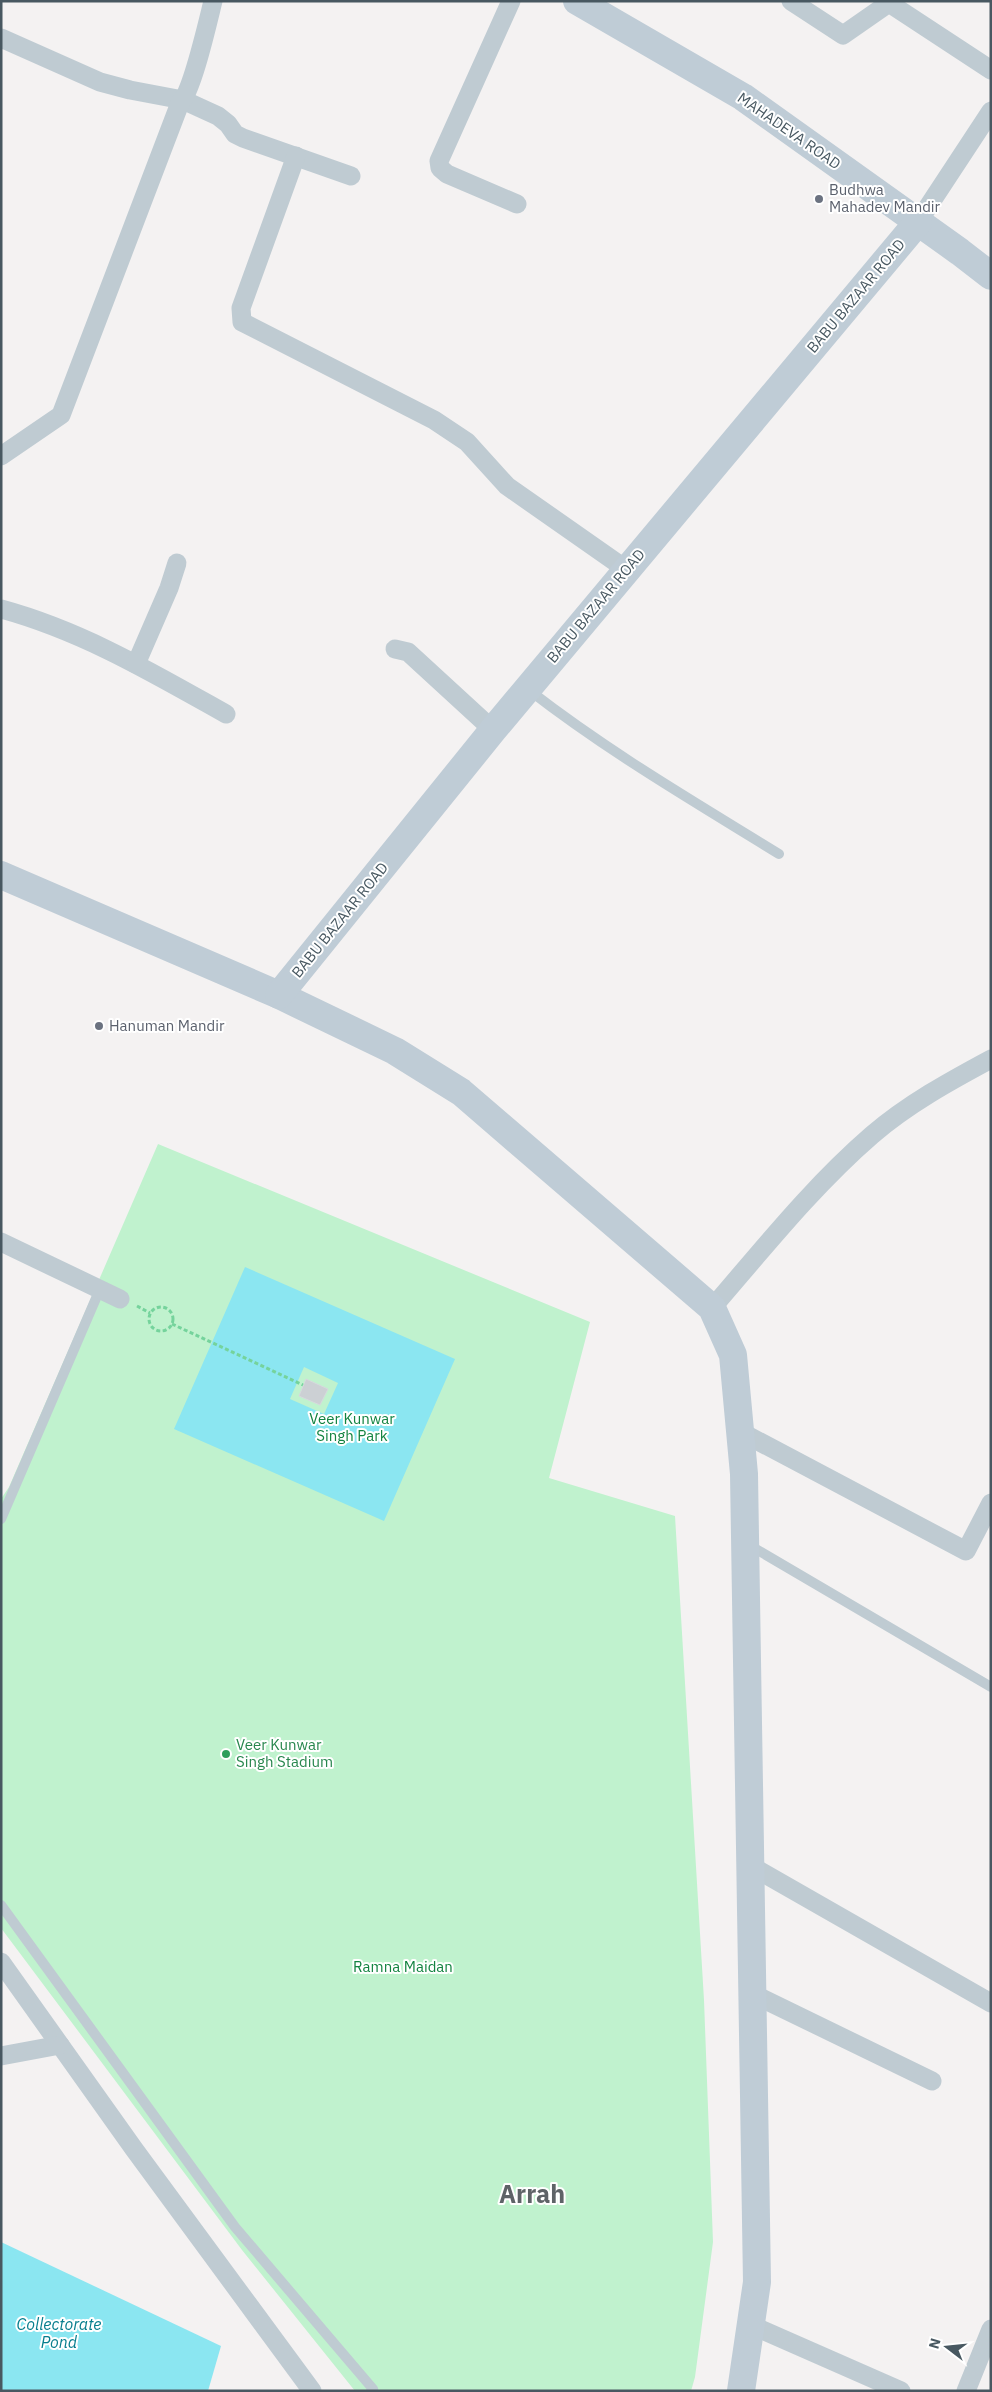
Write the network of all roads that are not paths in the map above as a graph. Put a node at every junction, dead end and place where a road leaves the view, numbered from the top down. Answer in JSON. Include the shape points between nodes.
{"nodes":[{"id":1,"x":214,"y":1,"type":"edge"},
{"id":2,"x":511,"y":1,"type":"edge"},
{"id":3,"x":577,"y":1,"type":"edge"},
{"id":4,"x":791,"y":1,"type":"edge"},
{"id":5,"x":1,"y":38,"type":"edge"},
{"id":6,"x":991,"y":70,"type":"edge"},
{"id":7,"x":183,"y":100,"type":"junction"},
{"id":8,"x":991,"y":111,"type":"edge"},
{"id":9,"x":296,"y":156,"type":"junction"},
{"id":10,"x":351,"y":176,"type":"dead end"},
{"id":11,"x":518,"y":204,"type":"dead end"},
{"id":12,"x":918,"y":222,"type":"junction"},
{"id":13,"x":991,"y":276,"type":"edge"},
{"id":14,"x":1,"y":456,"type":"edge"},
{"id":15,"x":176,"y":563,"type":"dead end"},
{"id":16,"x":627,"y":570,"type":"junction"},
{"id":17,"x":1,"y":609,"type":"edge"},
{"id":18,"x":395,"y":649,"type":"dead end"},
{"id":19,"x":136,"y":664,"type":"junction"},
{"id":20,"x":527,"y":689,"type":"junction"},
{"id":21,"x":226,"y":714,"type":"dead end"},
{"id":22,"x":493,"y":730,"type":"junction"},
{"id":23,"x":779,"y":854,"type":"dead end"},
{"id":24,"x":1,"y":875,"type":"edge"},
{"id":25,"x":279,"y":995,"type":"junction"},
{"id":26,"x":991,"y":1058,"type":"edge"},
{"id":27,"x":1,"y":1242,"type":"edge"},
{"id":28,"x":100,"y":1289,"type":"junction"},
{"id":29,"x":120,"y":1298,"type":"dead end"},
{"id":30,"x":712,"y":1308,"type":"junction"},
{"id":31,"x":741,"y":1432,"type":"junction"},
{"id":32,"x":991,"y":1503,"type":"edge"},
{"id":33,"x":1,"y":1519,"type":"edge"},
{"id":34,"x":746,"y":1544,"type":"junction"},
{"id":35,"x":991,"y":1688,"type":"edge"},
{"id":36,"x":751,"y":1866,"type":"junction"},
{"id":37,"x":1,"y":1905,"type":"edge"},
{"id":38,"x":1,"y":1962,"type":"edge"},
{"id":39,"x":753,"y":1994,"type":"junction"},
{"id":40,"x":991,"y":2003,"type":"edge"},
{"id":41,"x":60,"y":2045,"type":"junction"},
{"id":42,"x":1,"y":2056,"type":"edge"},
{"id":43,"x":932,"y":2081,"type":"dead end"},
{"id":44,"x":751,"y":2325,"type":"junction"},
{"id":45,"x":991,"y":2329,"type":"edge"},
{"id":46,"x":312,"y":2391,"type":"edge"},
{"id":47,"x":371,"y":2391,"type":"edge"},
{"id":48,"x":741,"y":2391,"type":"edge"},
{"id":49,"x":901,"y":2391,"type":"edge"},
{"id":50,"x":966,"y":2391,"type":"edge"}],
"edges":[{"from":1,"to":7,"type":"street"},
{"from":2,"to":11,"type":"street","via":[[439,161],[440,168],[447,174]]},
{"from":3,"to":12,"type":"street","name":"MAHADEVA ROAD","via":[[743,97]]},
{"from":4,"to":6,"type":"street","via":[[843,35],[889,3]]},
{"from":5,"to":7,"type":"street","via":[[100,82]]},
{"from":7,"to":9,"type":"street","via":[[218,116],[243,138]]},
{"from":7,"to":14,"type":"street","via":[[62,414]]},
{"from":8,"to":12,"type":"street"},
{"from":9,"to":10,"type":"street"},
{"from":9,"to":16,"type":"street","via":[[241,308],[242,322],[457,434],[507,486]]},
{"from":12,"to":13,"type":"street","name":"MAHADEVA ROAD"},
{"from":12,"to":16,"type":"street","name":"BABU BAZAAR ROAD"},
{"from":15,"to":19,"type":"street","via":[[170,588]]},
{"from":16,"to":20,"type":"street","name":"BABU BAZAAR ROAD"},
{"from":17,"to":19,"type":"street","via":[[59,627]]},
{"from":18,"to":22,"type":"street","via":[[408,652]]},
{"from":19,"to":21,"type":"street"},
{"from":20,"to":22,"type":"street","name":"BABU BAZAAR ROAD"},
{"from":20,"to":23,"type":"lane","via":[[623,759]]},
{"from":22,"to":25,"type":"street","name":"BABU BAZAAR ROAD"},
{"from":24,"to":25,"type":"street"},
{"from":25,"to":30,"type":"street","via":[[396,1051],[461,1092]]},
{"from":26,"to":30,"type":"street","via":[[907,1107],[872,1135],[821,1184]]},
{"from":27,"to":28,"type":"street"},
{"from":28,"to":29,"type":"street"},
{"from":28,"to":33,"type":"lane"},
{"from":30,"to":31,"type":"street","via":[[733,1355]]},
{"from":31,"to":32,"type":"street","via":[[966,1551]]},
{"from":31,"to":34,"type":"street"},
{"from":34,"to":35,"type":"lane"},
{"from":34,"to":36,"type":"street"},
{"from":36,"to":39,"type":"street"},
{"from":36,"to":40,"type":"street"},
{"from":37,"to":47,"type":"lane","via":[[235,2227],[373,2389]]},
{"from":38,"to":41,"type":"street"},
{"from":39,"to":43,"type":"street"},
{"from":39,"to":44,"type":"street","via":[[757,2282]]},
{"from":41,"to":42,"type":"street"},
{"from":41,"to":46,"type":"street"},
{"from":44,"to":48,"type":"street"},
{"from":44,"to":49,"type":"street"},
{"from":45,"to":50,"type":"street"}]}
